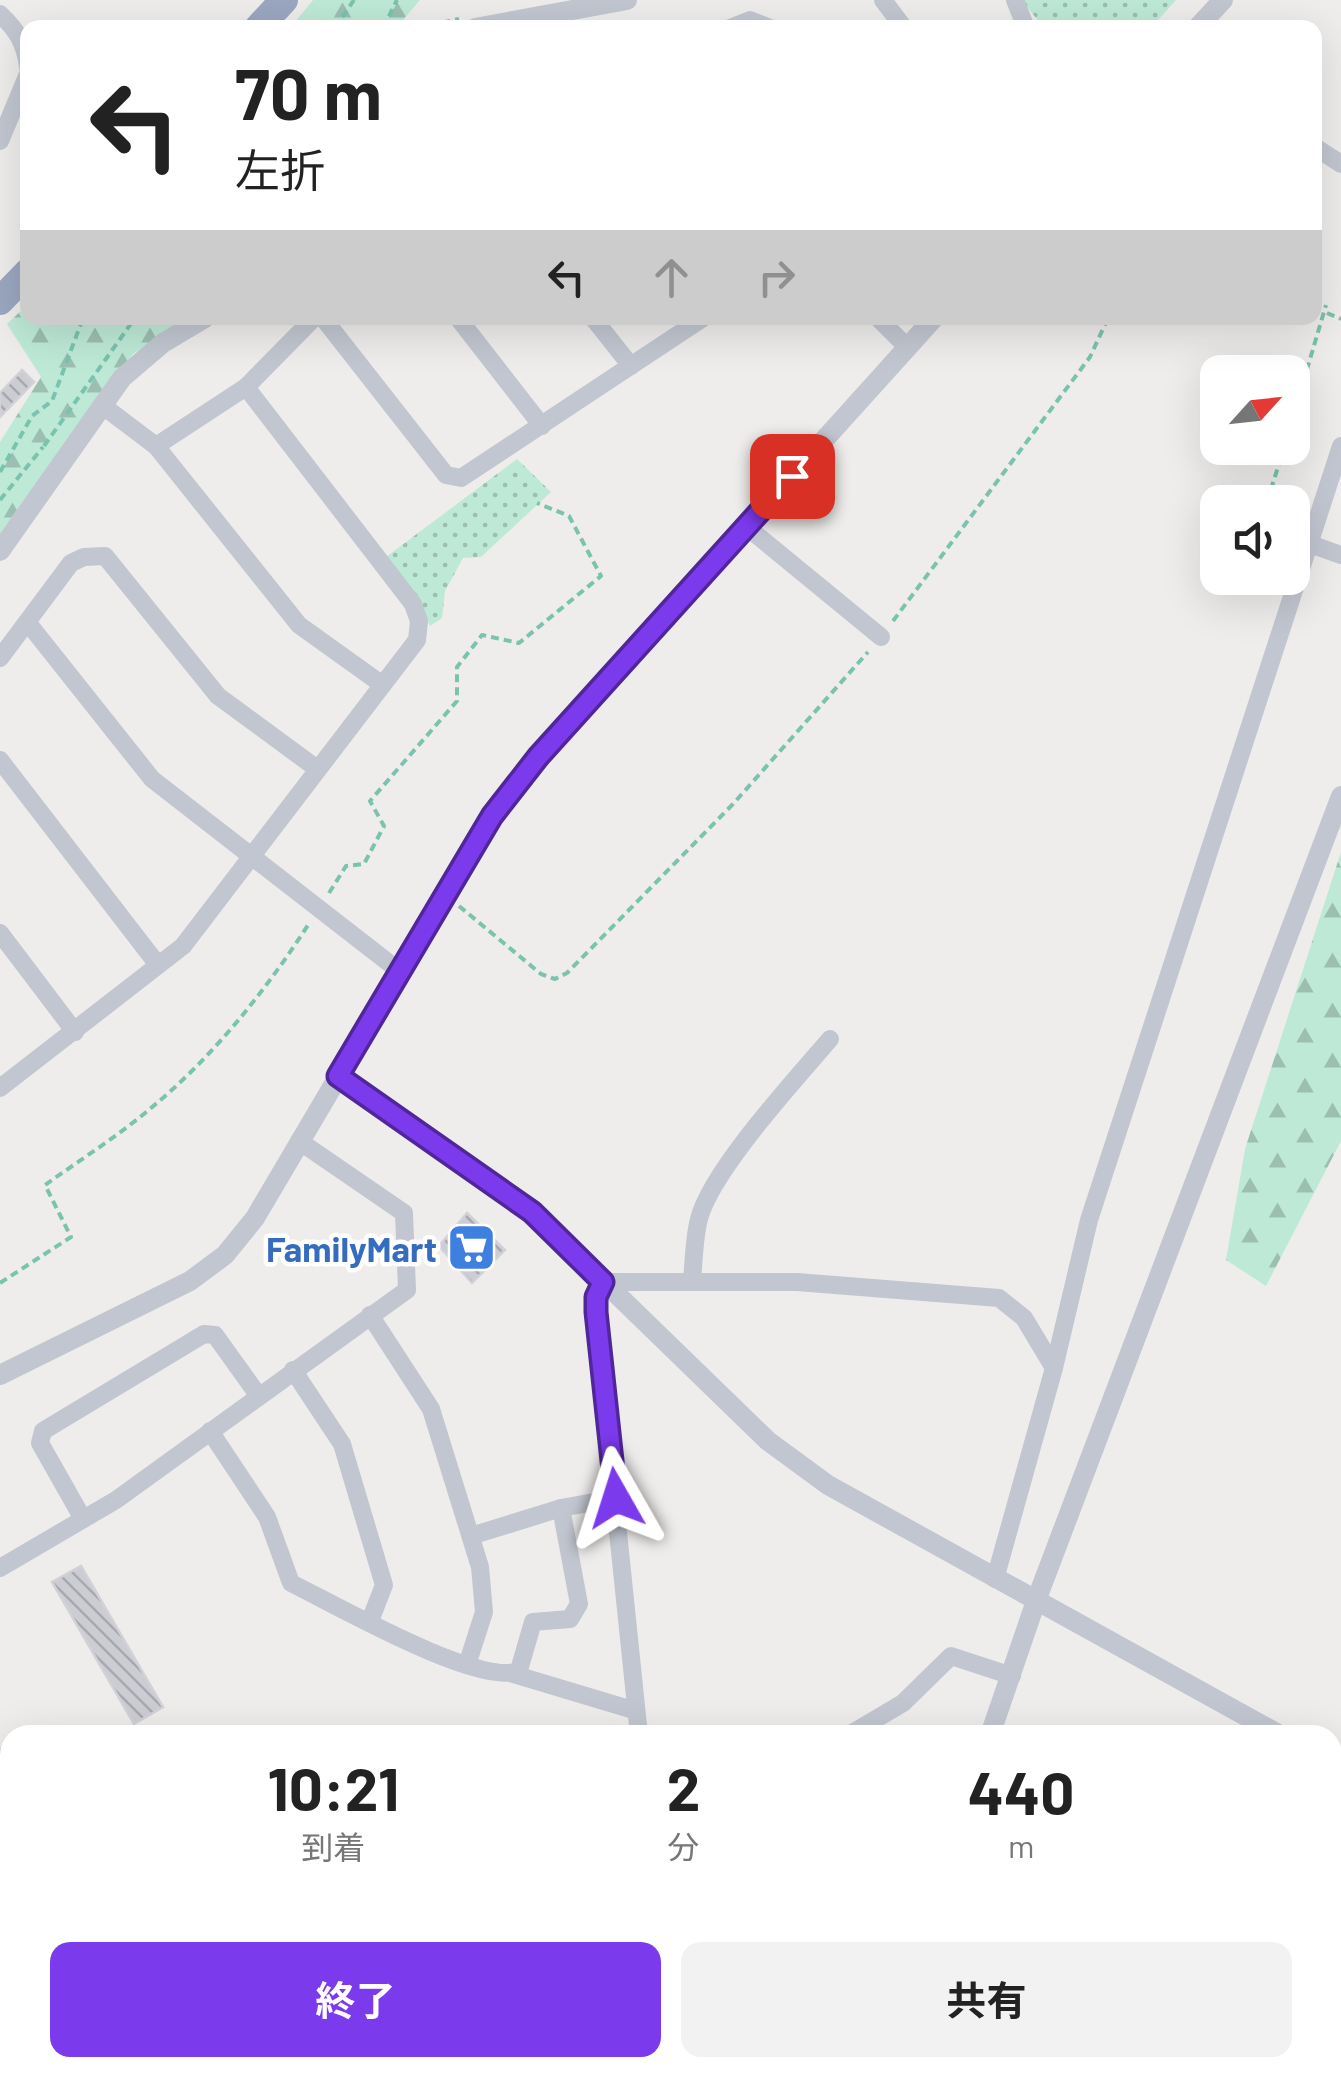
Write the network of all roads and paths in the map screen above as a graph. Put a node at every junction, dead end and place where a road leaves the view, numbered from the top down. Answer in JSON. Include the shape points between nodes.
{"nodes":[{"id":1,"x":284,"y":0,"type":"edge"},
{"id":2,"x":627,"y":0,"type":"edge"},
{"id":3,"x":882,"y":0,"type":"edge"},
{"id":4,"x":1223,"y":0,"type":"edge"},
{"id":5,"x":0,"y":14,"type":"edge"},
{"id":6,"x":265,"y":20,"type":"edge"},
{"id":7,"x":518,"y":20,"type":"edge"},
{"id":8,"x":898,"y":20,"type":"edge"},
{"id":9,"x":1204,"y":20,"type":"edge"},
{"id":10,"x":20,"y":36,"type":"edge"},
{"id":11,"x":20,"y":90,"type":"edge"},
{"id":12,"x":0,"y":141,"type":"edge"},
{"id":13,"x":20,"y":280,"type":"edge"},
{"id":14,"x":0,"y":301,"type":"edge"},
{"id":15,"x":1326,"y":305,"type":"dead end"},
{"id":16,"x":1326,"y":313,"type":"junction"},
{"id":17,"x":1341,"y":319,"type":"edge"},
{"id":18,"x":80,"y":325,"type":"edge"},
{"id":19,"x":130,"y":325,"type":"edge"},
{"id":20,"x":195,"y":325,"type":"edge"},
{"id":21,"x":307,"y":325,"type":"edge"},
{"id":22,"x":328,"y":325,"type":"edge"},
{"id":23,"x":463,"y":325,"type":"edge"},
{"id":24,"x":599,"y":325,"type":"edge"},
{"id":25,"x":692,"y":325,"type":"edge"},
{"id":26,"x":885,"y":325,"type":"edge"},
{"id":27,"x":927,"y":325,"type":"edge"},
{"id":28,"x":1105,"y":325,"type":"edge"},
{"id":29,"x":907,"y":347,"type":"junction"},
{"id":30,"x":1310,"y":363,"type":"edge"},
{"id":31,"x":631,"y":366,"type":"junction"},
{"id":32,"x":246,"y":386,"type":"junction"},
{"id":33,"x":103,"y":406,"type":"junction"},
{"id":34,"x":542,"y":426,"type":"junction"},
{"id":35,"x":78,"y":444,"type":"junction"},
{"id":36,"x":44,"y":446,"type":"junction"},
{"id":37,"x":156,"y":446,"type":"junction"},
{"id":38,"x":1341,"y":446,"type":"edge"},
{"id":39,"x":0,"y":472,"type":"edge"},
{"id":40,"x":0,"y":500,"type":"edge"},
{"id":41,"x":537,"y":502,"type":"dead end"},
{"id":42,"x":746,"y":527,"type":"junction"},
{"id":43,"x":1310,"y":544,"type":"joint"},
{"id":44,"x":0,"y":551,"type":"edge"},
{"id":45,"x":1341,"y":555,"type":"edge"},
{"id":46,"x":1293,"y":595,"type":"edge"},
{"id":47,"x":28,"y":624,"type":"junction"},
{"id":48,"x":882,"y":637,"type":"junction"},
{"id":49,"x":0,"y":658,"type":"edge"},
{"id":50,"x":380,"y":683,"type":"junction"},
{"id":51,"x":0,"y":760,"type":"edge"},
{"id":52,"x":316,"y":768,"type":"junction"},
{"id":53,"x":1341,"y":796,"type":"edge"},
{"id":54,"x":253,"y":854,"type":"junction"},
{"id":55,"x":444,"y":894,"type":"junction"},
{"id":56,"x":318,"y":911,"type":"junction"},
{"id":57,"x":0,"y":933,"type":"edge"},
{"id":58,"x":158,"y":965,"type":"junction"},
{"id":59,"x":398,"y":970,"type":"junction"},
{"id":60,"x":75,"y":1032,"type":"junction"},
{"id":61,"x":830,"y":1038,"type":"dead end"},
{"id":62,"x":338,"y":1076,"type":"junction"},
{"id":63,"x":0,"y":1088,"type":"edge"},
{"id":64,"x":299,"y":1141,"type":"junction"},
{"id":65,"x":692,"y":1280,"type":"junction"},
{"id":66,"x":603,"y":1282,"type":"junction"},
{"id":67,"x":0,"y":1283,"type":"edge"},
{"id":68,"x":370,"y":1314,"type":"junction"},
{"id":69,"x":1054,"y":1368,"type":"junction"},
{"id":70,"x":294,"y":1370,"type":"junction"},
{"id":71,"x":0,"y":1375,"type":"edge"},
{"id":72,"x":258,"y":1395,"type":"junction"},
{"id":73,"x":210,"y":1431,"type":"junction"},
{"id":74,"x":616,"y":1498,"type":"junction"},
{"id":75,"x":560,"y":1508,"type":"junction"},
{"id":76,"x":84,"y":1519,"type":"junction"},
{"id":77,"x":471,"y":1536,"type":"junction"},
{"id":78,"x":0,"y":1568,"type":"edge"},
{"id":79,"x":995,"y":1579,"type":"junction"},
{"id":80,"x":1036,"y":1601,"type":"junction"},
{"id":81,"x":370,"y":1621,"type":"junction"},
{"id":82,"x":467,"y":1665,"type":"junction"},
{"id":83,"x":513,"y":1674,"type":"junction"},
{"id":84,"x":1012,"y":1676,"type":"junction"},
{"id":85,"x":634,"y":1710,"type":"junction"},
{"id":86,"x":637,"y":1725,"type":"edge"},
{"id":87,"x":866,"y":1725,"type":"edge"},
{"id":88,"x":994,"y":1725,"type":"edge"},
{"id":89,"x":1262,"y":1725,"type":"edge"}],
"edges":[{"from":1,"to":6,"type":"highway"},
{"from":2,"to":7,"type":"street"},
{"from":3,"to":8,"type":"street"},
{"from":4,"to":9,"type":"street"},
{"from":5,"to":10,"type":"street"},
{"from":11,"to":12,"type":"street"},
{"from":13,"to":14,"type":"highway"},
{"from":15,"to":16,"type":"path"},
{"from":16,"to":17,"type":"path"},
{"from":16,"to":30,"type":"path"},
{"from":18,"to":39,"type":"path","via":[[52,401],[32,416]]},
{"from":19,"to":36,"type":"path"},
{"from":20,"to":33,"type":"street","via":[[138,363]]},
{"from":21,"to":32,"type":"street"},
{"from":22,"to":34,"type":"street","via":[[446,475],[469,477]]},
{"from":23,"to":34,"type":"street"},
{"from":24,"to":31,"type":"street"},
{"from":25,"to":31,"type":"street"},
{"from":26,"to":29,"type":"street"},
{"from":27,"to":29,"type":"street"},
{"from":28,"to":48,"type":"path","via":[[1090,357]]},
{"from":29,"to":42,"type":"street"},
{"from":31,"to":34,"type":"street"},
{"from":32,"to":37,"type":"street"},
{"from":32,"to":50,"type":"street","via":[[413,604],[417,640]]},
{"from":33,"to":35,"type":"street"},
{"from":33,"to":37,"type":"street"},
{"from":35,"to":36,"type":"path"},
{"from":35,"to":44,"type":"street"},
{"from":36,"to":40,"type":"path"},
{"from":37,"to":50,"type":"street","via":[[299,625]]},
{"from":38,"to":43,"type":"street"},
{"from":41,"to":56,"type":"path","via":[[568,516],[601,576],[519,643],[482,635],[457,667],[458,701],[370,801],[384,826],[364,864],[346,866]]},
{"from":42,"to":48,"type":"street"},
{"from":42,"to":55,"type":"street","via":[[538,757]]},
{"from":43,"to":45,"type":"street"},
{"from":46,"to":69,"type":"street","via":[[1088,1220]]},
{"from":47,"to":49,"type":"street"},
{"from":47,"to":52,"type":"street","via":[[71,563],[105,556],[218,696]]},
{"from":47,"to":54,"type":"street","via":[[143,770]]},
{"from":48,"to":55,"type":"path","via":[[733,804],[567,973],[555,979],[541,974]]},
{"from":50,"to":52,"type":"street"},
{"from":51,"to":58,"type":"street"},
{"from":52,"to":54,"type":"street"},
{"from":53,"to":80,"type":"street"},
{"from":54,"to":56,"type":"street"},
{"from":54,"to":58,"type":"street","via":[[183,946]]},
{"from":55,"to":59,"type":"street"},
{"from":56,"to":59,"type":"street"},
{"from":56,"to":67,"type":"path","via":[[282,967],[205,1055],[151,1108],[45,1185],[72,1237]]},
{"from":57,"to":60,"type":"street"},
{"from":58,"to":60,"type":"street"},
{"from":59,"to":62,"type":"street"},
{"from":60,"to":63,"type":"street"},
{"from":61,"to":65,"type":"street","via":[[753,1131],[710,1198],[700,1216]]},
{"from":62,"to":64,"type":"street"},
{"from":62,"to":66,"type":"street","via":[[519,1202]]},
{"from":64,"to":68,"type":"street","via":[[404,1212],[410,1282]]},
{"from":64,"to":71,"type":"street","via":[[255,1218],[225,1255],[190,1282]]},
{"from":65,"to":66,"type":"street"},
{"from":65,"to":69,"type":"street","via":[[999,1298],[1024,1318]]},
{"from":66,"to":74,"type":"street","via":[[596,1312]]},
{"from":66,"to":79,"type":"street","via":[[768,1440],[828,1485]]},
{"from":68,"to":70,"type":"street"},
{"from":68,"to":77,"type":"street","via":[[432,1409]]},
{"from":69,"to":79,"type":"street"},
{"from":70,"to":72,"type":"street"},
{"from":70,"to":81,"type":"street","via":[[342,1444],[384,1585]]},
{"from":72,"to":73,"type":"street"},
{"from":72,"to":76,"type":"street","via":[[216,1335],[204,1334],[43,1431],[40,1442]]},
{"from":73,"to":76,"type":"street"},
{"from":73,"to":81,"type":"street","via":[[267,1518],[291,1583]]},
{"from":74,"to":75,"type":"street"},
{"from":74,"to":85,"type":"street"},
{"from":75,"to":77,"type":"street"},
{"from":75,"to":83,"type":"street","via":[[579,1604],[570,1619],[533,1622]]},
{"from":76,"to":78,"type":"street"},
{"from":77,"to":82,"type":"street","via":[[484,1612]]},
{"from":79,"to":80,"type":"street"},
{"from":80,"to":84,"type":"street"},
{"from":80,"to":89,"type":"street"},
{"from":81,"to":82,"type":"street"},
{"from":82,"to":83,"type":"street"},
{"from":83,"to":85,"type":"street"},
{"from":84,"to":87,"type":"street","via":[[952,1656],[903,1703]]},
{"from":84,"to":88,"type":"street"},
{"from":85,"to":86,"type":"street"}]}
